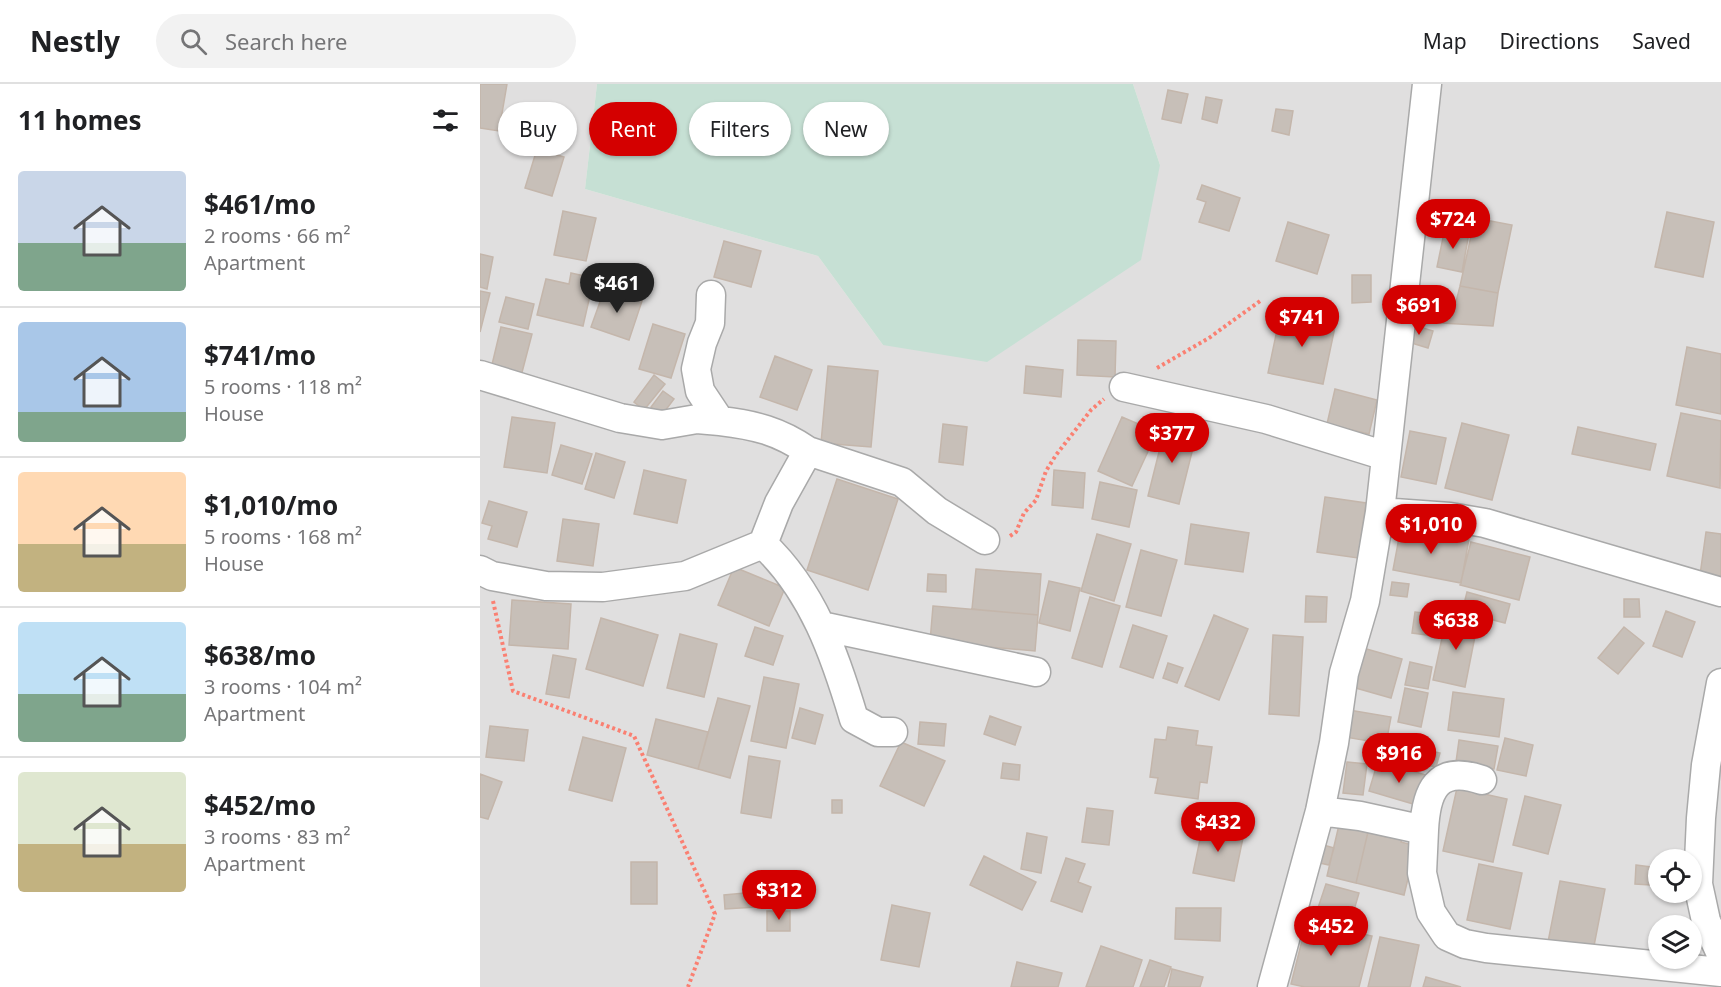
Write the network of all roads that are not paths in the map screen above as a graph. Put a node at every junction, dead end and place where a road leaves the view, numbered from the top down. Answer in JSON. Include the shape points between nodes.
{"nodes":[{"id":1,"x":1427,"y":84,"type":"edge"},
{"id":2,"x":711,"y":295,"type":"dead end"},
{"id":3,"x":480,"y":375,"type":"edge"},
{"id":4,"x":1124,"y":387,"type":"road end"},
{"id":5,"x":720,"y":421,"type":"junction"},
{"id":6,"x":808,"y":451,"type":"junction"},
{"id":7,"x":1386,"y":456,"type":"junction"},
{"id":8,"x":1380,"y":512,"type":"junction"},
{"id":9,"x":985,"y":540,"type":"road end"},
{"id":10,"x":763,"y":544,"type":"junction"},
{"id":11,"x":486,"y":573,"type":"edge"},
{"id":12,"x":1721,"y":592,"type":"edge"},
{"id":13,"x":821,"y":626,"type":"junction"},
{"id":14,"x":1036,"y":672,"type":"dead end"},
{"id":15,"x":1721,"y":683,"type":"edge"},
{"id":16,"x":893,"y":732,"type":"dead end"},
{"id":17,"x":1482,"y":780,"type":"dead end"},
{"id":18,"x":1320,"y":812,"type":"junction"},
{"id":19,"x":1424,"y":830,"type":"junction"},
{"id":20,"x":1721,"y":954,"type":"edge"},
{"id":21,"x":1721,"y":972,"type":"edge"},
{"id":22,"x":1272,"y":987,"type":"edge"}],
"edges":[{"from":1,"to":7,"type":"street"},
{"from":2,"to":5,"type":"street","via":[[710,323],[696,369],[700,391]]},
{"from":3,"to":5,"type":"street","via":[[620,417],[662,425],[698,419]]},
{"from":4,"to":7,"type":"street","via":[[1266,419]]},
{"from":5,"to":6,"type":"street","via":[[771,430]]},
{"from":6,"to":9,"type":"street","via":[[902,482],[937,511]]},
{"from":6,"to":10,"type":"street","via":[[779,503]]},
{"from":7,"to":8,"type":"street"},
{"from":8,"to":12,"type":"street","via":[[1485,523]]},
{"from":8,"to":18,"type":"street","via":[[1365,601],[1344,673]]},
{"from":10,"to":11,"type":"street","via":[[684,576],[651,582],[603,587],[546,586]]},
{"from":10,"to":13,"type":"street","via":[[791,574]]},
{"from":13,"to":14,"type":"street"},
{"from":13,"to":16,"type":"street","via":[[854,719],[878,732]]},
{"from":15,"to":20,"type":"street","via":[[1706,765],[1698,884],[1706,921]]},
{"from":17,"to":19,"type":"street","via":[[1451,777],[1434,786],[1428,798]]},
{"from":18,"to":19,"type":"street"},
{"from":18,"to":22,"type":"street"},
{"from":19,"to":21,"type":"street","via":[[1422,873],[1431,912],[1446,936],[1486,948]]}]}
